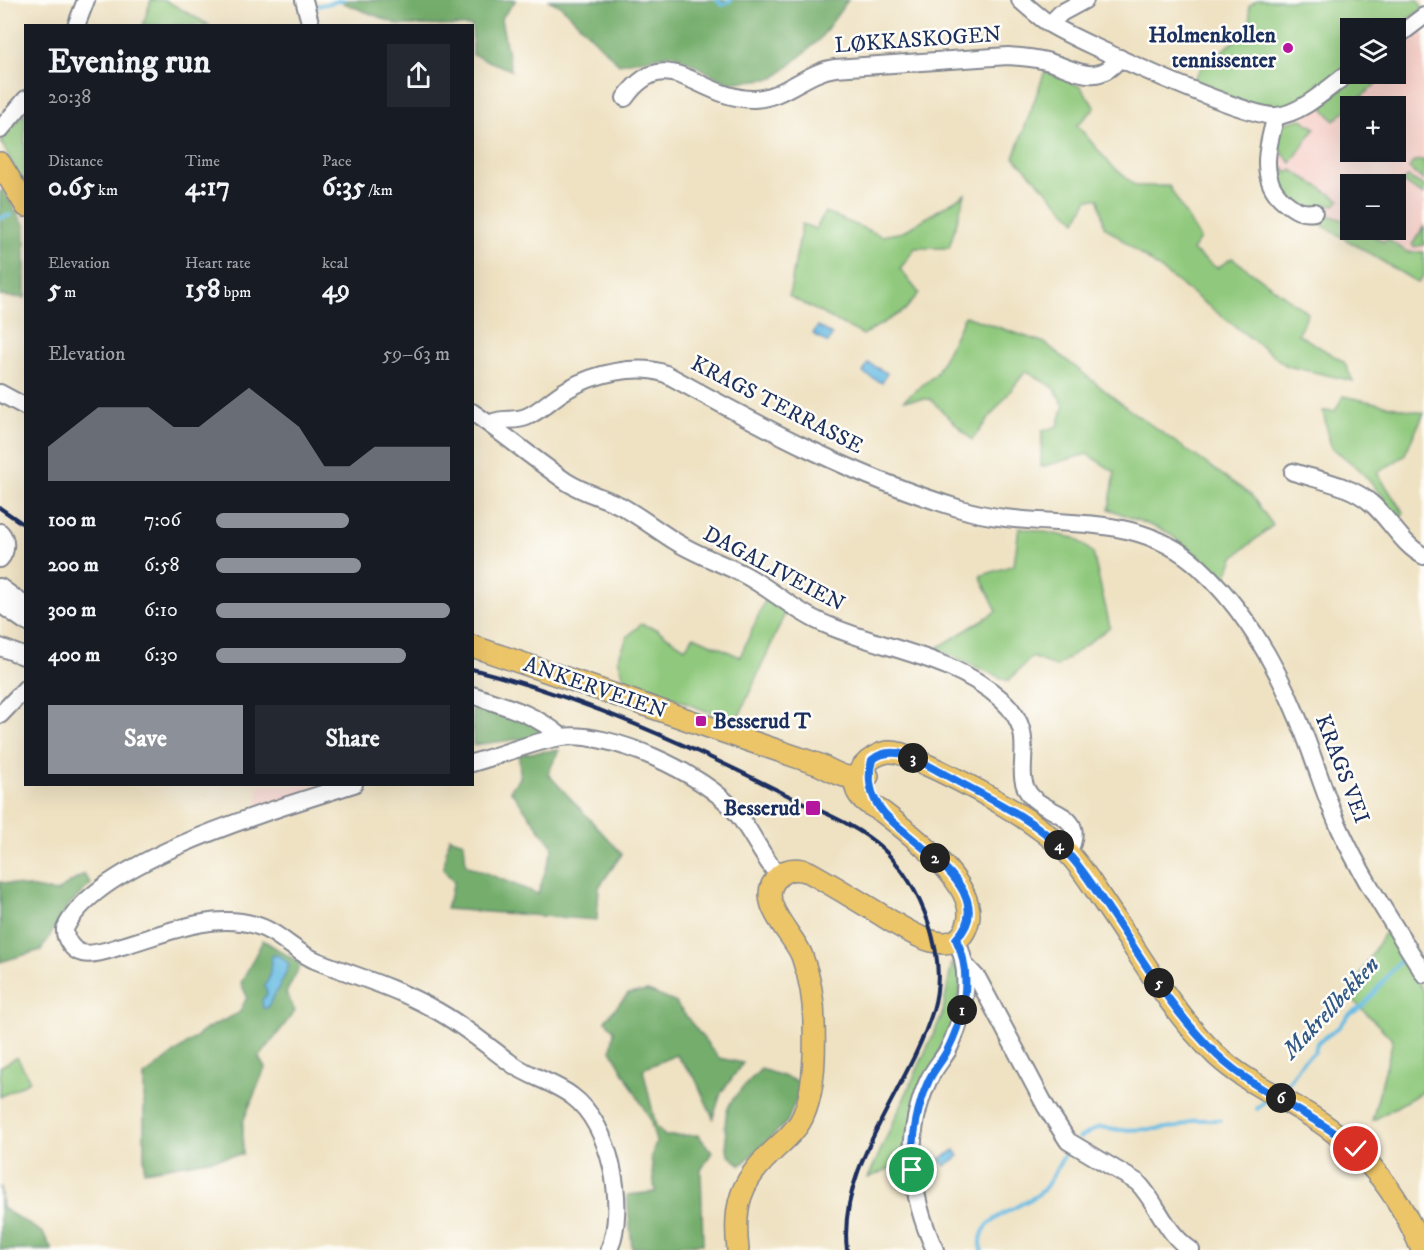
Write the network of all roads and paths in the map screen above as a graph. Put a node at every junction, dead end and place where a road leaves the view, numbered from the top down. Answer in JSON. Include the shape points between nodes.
{"nodes":[{"id":1,"x":86,"y":0,"type":"edge"},
{"id":2,"x":304,"y":0,"type":"edge"},
{"id":3,"x":1020,"y":0,"type":"edge"},
{"id":4,"x":1085,"y":0,"type":"edge"},
{"id":5,"x":1424,"y":16,"type":"edge"},
{"id":6,"x":77,"y":24,"type":"edge"},
{"id":7,"x":310,"y":24,"type":"edge"},
{"id":8,"x":1050,"y":24,"type":"junction"},
{"id":9,"x":1406,"y":30,"type":"edge"},
{"id":10,"x":1120,"y":58,"type":"junction"},
{"id":11,"x":1340,"y":79,"type":"edge"},
{"id":12,"x":625,"y":98,"type":"dead end"},
{"id":13,"x":24,"y":101,"type":"edge"},
{"id":14,"x":1276,"y":116,"type":"junction"},
{"id":15,"x":0,"y":130,"type":"edge"},
{"id":16,"x":0,"y":163,"type":"edge"},
{"id":17,"x":24,"y":203,"type":"edge"},
{"id":18,"x":1314,"y":212,"type":"dead end"},
{"id":19,"x":0,"y":393,"type":"edge"},
{"id":20,"x":24,"y":406,"type":"edge"},
{"id":21,"x":474,"y":413,"type":"edge"},
{"id":22,"x":490,"y":424,"type":"junction"},
{"id":23,"x":1293,"y":472,"type":"dead end"},
{"id":24,"x":0,"y":532,"type":"edge"},
{"id":25,"x":1424,"y":556,"type":"edge"},
{"id":26,"x":0,"y":558,"type":"edge"},
{"id":27,"x":1214,"y":582,"type":"joint"},
{"id":28,"x":0,"y":586,"type":"edge"},
{"id":29,"x":0,"y":604,"type":"edge"},
{"id":30,"x":24,"y":604,"type":"edge"},
{"id":31,"x":24,"y":621,"type":"edge"},
{"id":32,"x":0,"y":647,"type":"edge"},
{"id":33,"x":474,"y":647,"type":"edge"},
{"id":34,"x":24,"y":656,"type":"edge"},
{"id":35,"x":24,"y":690,"type":"edge"},
{"id":36,"x":474,"y":696,"type":"edge"},
{"id":37,"x":0,"y":715,"type":"edge"},
{"id":38,"x":562,"y":737,"type":"junction"},
{"id":39,"x":474,"y":762,"type":"edge"},
{"id":40,"x":864,"y":771,"type":"junction"},
{"id":41,"x":348,"y":786,"type":"edge"},
{"id":42,"x":1068,"y":853,"type":"junction"},
{"id":43,"x":779,"y":876,"type":"junction"},
{"id":44,"x":956,"y":939,"type":"junction"},
{"id":45,"x":965,"y":965,"type":"junction"},
{"id":46,"x":1424,"y":974,"type":"edge"},
{"id":47,"x":1186,"y":1246,"type":"edge"},
{"id":48,"x":609,"y":1250,"type":"edge"},
{"id":49,"x":738,"y":1250,"type":"edge"},
{"id":50,"x":935,"y":1250,"type":"edge"},
{"id":51,"x":1422,"y":1250,"type":"edge"}],
"edges":[{"from":1,"to":6,"type":"street"},
{"from":2,"to":7,"type":"street"},
{"from":3,"to":8,"type":"street"},
{"from":4,"to":8,"type":"street","via":[[1069,7]]},
{"from":5,"to":9,"type":"street"},
{"from":8,"to":10,"type":"street"},
{"from":10,"to":12,"type":"street","name":"LØKKASKOGEN","via":[[1109,70],[1095,75],[1047,61],[1008,56],[836,68],[816,72],[780,93],[754,99],[720,94],[678,74],[657,72],[643,78]]},
{"from":10,"to":14,"type":"street","via":[[1238,107]]},
{"from":11,"to":14,"type":"street","via":[[1298,108]]},
{"from":13,"to":15,"type":"street"},
{"from":14,"to":18,"type":"street","via":[[1266,165],[1271,184],[1280,199],[1294,210],[1303,214]]},
{"from":16,"to":17,"type":"main road"},
{"from":19,"to":20,"type":"street"},
{"from":21,"to":22,"type":"street","name":"DAGALIVEIEN"},
{"from":22,"to":27,"type":"street","name":"KRAGS TERRASSE","via":[[525,418],[587,380],[632,371],[660,372],[845,468],[979,514],[1092,523],[1158,540],[1180,551]]},
{"from":22,"to":42,"type":"street","name":"DAGALIVEIEN","via":[[569,483],[619,505],[677,543],[745,575],[813,619],[922,656],[990,691],[1009,707],[1020,724],[1024,741],[1023,781],[1028,793],[1059,812],[1070,824],[1074,838]]},
{"from":23,"to":25,"type":"street","via":[[1360,495]]},
{"from":24,"to":26,"type":"street","via":[[6,541]]},
{"from":27,"to":46,"type":"street","name":"KRAGS VEI","via":[[1250,628],[1284,687],[1347,845]]},
{"from":28,"to":30,"type":"street"},
{"from":29,"to":31,"type":"street"},
{"from":32,"to":34,"type":"street"},
{"from":33,"to":40,"type":"main road","name":"ANKERVEIEN","via":[[820,765],[836,763]]},
{"from":35,"to":37,"type":"street"},
{"from":36,"to":38,"type":"street","via":[[530,714]]},
{"from":38,"to":39,"type":"street"},
{"from":38,"to":43,"type":"street","via":[[628,746],[699,783],[734,811]]},
{"from":40,"to":42,"type":"main road","via":[[890,752],[918,761],[1026,820]]},
{"from":40,"to":44,"type":"main road","via":[[882,812],[925,847],[965,894],[969,918]]},
{"from":41,"to":48,"type":"street","via":[[217,832],[135,867],[77,911],[65,929],[69,942],[84,954],[206,923],[244,923],[275,933],[315,960],[388,986],[433,1008],[514,1065],[572,1095],[592,1118],[607,1153],[616,1195],[618,1216]]},
{"from":42,"to":51,"type":"main road","via":[[1200,1038],[1233,1068],[1317,1120],[1366,1159],[1395,1195]]},
{"from":43,"to":44,"type":"main road","via":[[796,869],[808,872],[923,939],[939,943]]},
{"from":43,"to":49,"type":"main road","via":[[771,891],[771,904],[801,955],[812,995],[809,1096],[796,1128],[745,1184],[736,1215]]},
{"from":44,"to":45,"type":"street"},
{"from":45,"to":47,"type":"street","via":[[978,979],[1068,1141],[1137,1182]]},
{"from":45,"to":50,"type":"street","via":[[961,1015],[948,1049],[929,1080],[912,1143],[913,1188]]}]}
